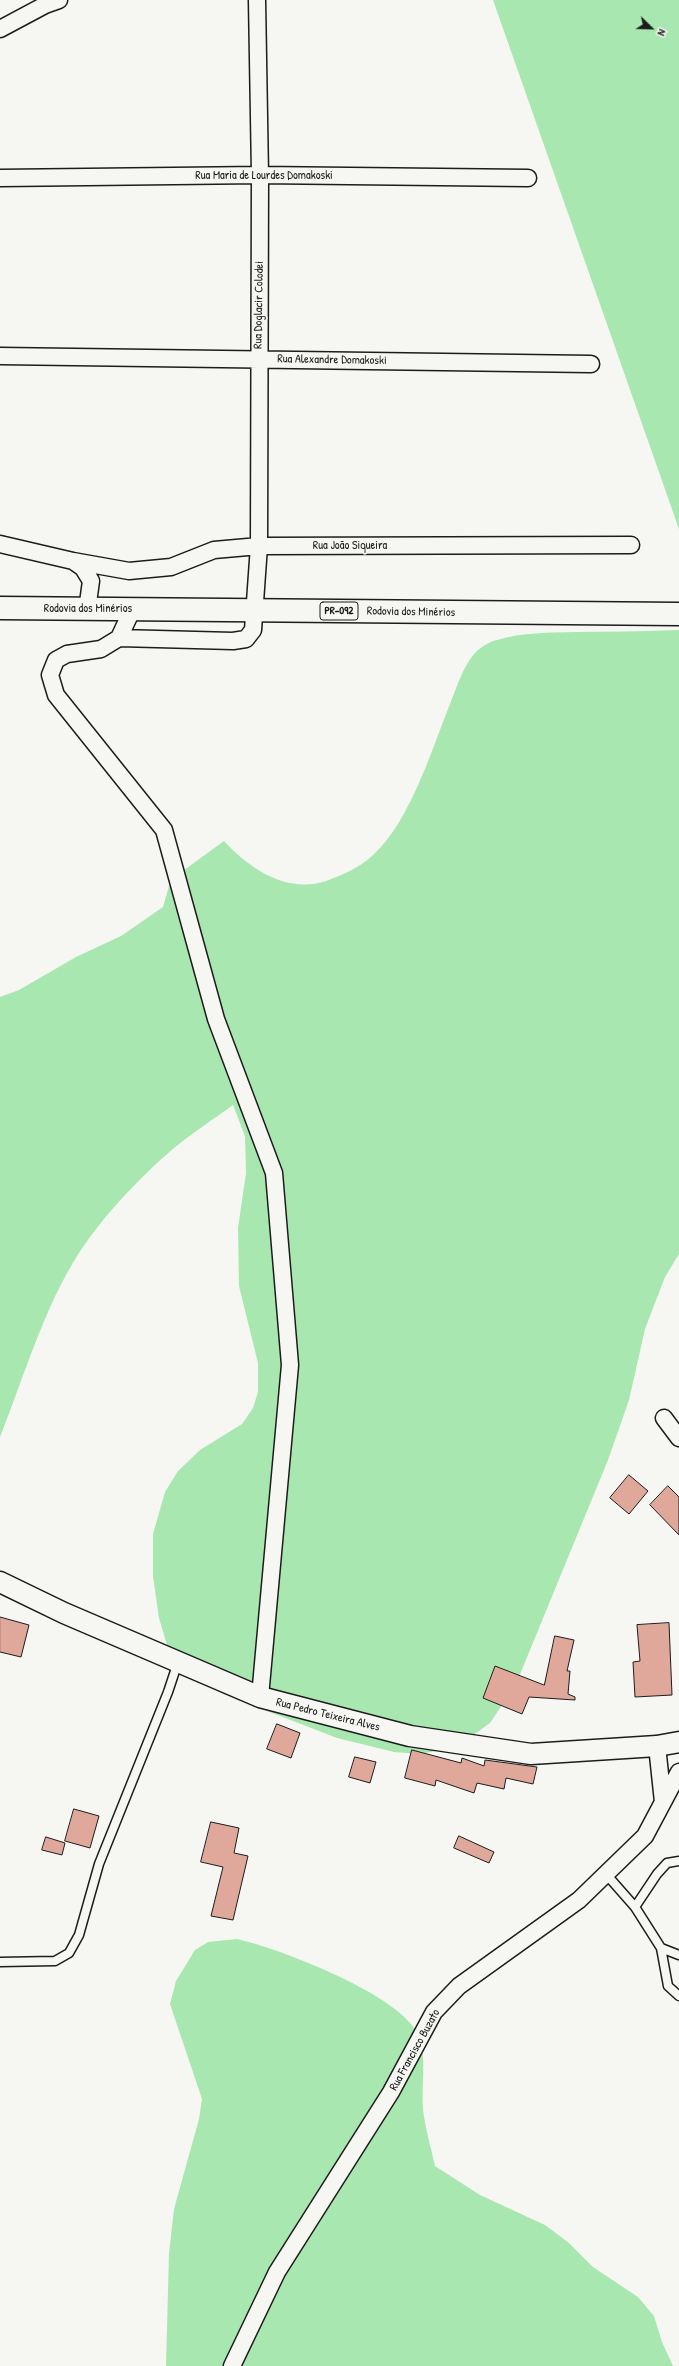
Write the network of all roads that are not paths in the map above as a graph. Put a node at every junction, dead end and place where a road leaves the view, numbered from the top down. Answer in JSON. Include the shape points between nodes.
{"nodes":[{"id":1,"x":59,"y":0,"type":"edge"},
{"id":2,"x":258,"y":0,"type":"edge"},
{"id":3,"x":0,"y":30,"type":"edge"},
{"id":4,"x":260,"y":175,"type":"junction"},
{"id":5,"x":0,"y":178,"type":"edge"},
{"id":6,"x":528,"y":178,"type":"dead end"},
{"id":7,"x":0,"y":356,"type":"edge"},
{"id":8,"x":258,"y":359,"type":"junction"},
{"id":9,"x":591,"y":364,"type":"dead end"},
{"id":10,"x":0,"y":544,"type":"edge"},
{"id":11,"x":631,"y":545,"type":"dead end"},
{"id":12,"x":259,"y":546,"type":"junction"},
{"id":13,"x":73,"y":561,"type":"junction"},
{"id":14,"x":0,"y":608,"type":"edge"},
{"id":15,"x":134,"y":608,"type":"junction"},
{"id":16,"x":87,"y":610,"type":"junction"},
{"id":17,"x":255,"y":610,"type":"junction"},
{"id":18,"x":679,"y":614,"type":"edge"},
{"id":19,"x":119,"y":638,"type":"junction"},
{"id":20,"x":664,"y":1418,"type":"dead end"},
{"id":21,"x":679,"y":1438,"type":"edge"},
{"id":22,"x":0,"y":1582,"type":"edge"},
{"id":23,"x":178,"y":1662,"type":"junction"},
{"id":24,"x":260,"y":1697,"type":"junction"},
{"id":25,"x":679,"y":1742,"type":"edge"},
{"id":26,"x":657,"y":1746,"type":"junction"},
{"id":27,"x":679,"y":1772,"type":"edge"},
{"id":28,"x":663,"y":1802,"type":"junction"},
{"id":29,"x":679,"y":1861,"type":"edge"},
{"id":30,"x":606,"y":1874,"type":"junction"},
{"id":31,"x":635,"y":1908,"type":"junction"},
{"id":32,"x":661,"y":1948,"type":"junction"},
{"id":33,"x":679,"y":1955,"type":"edge"},
{"id":34,"x":0,"y":1962,"type":"edge"},
{"id":35,"x":679,"y":1996,"type":"edge"},
{"id":36,"x":232,"y":2366,"type":"edge"}],
"edges":[{"from":1,"to":3,"type":"street","via":[[44,5]]},
{"from":2,"to":4,"type":"street","name":"Rua Doglacir Colodei"},
{"from":4,"to":5,"type":"street","name":"Rua Maria de Lourdes Domakoski"},
{"from":4,"to":6,"type":"street","name":"Rua Maria de Lourdes Domakoski"},
{"from":4,"to":8,"type":"street","name":"Rua Doglacir Colodei"},
{"from":7,"to":8,"type":"street","name":"Rua Alexandre Domakoski"},
{"from":8,"to":9,"type":"street","name":"Rua Alexandre Domakoski"},
{"from":8,"to":12,"type":"street","name":"Rua Doglacir Colodei"},
{"from":10,"to":13,"type":"street","name":"Rua João Siqueira"},
{"from":11,"to":12,"type":"street","name":"Rua João Siqueira"},
{"from":12,"to":13,"type":"street","name":"Rua João Siqueira","via":[[214,550],[171,567],[130,571]]},
{"from":12,"to":17,"type":"street","name":"Rua Doglacir Colodei"},
{"from":13,"to":16,"type":"street","name":"Rua João Siqueira","via":[[84,568],[91,581]]},
{"from":14,"to":16,"type":"main road","name":"Rodovia dos Minérios","number":"PR-092"},
{"from":15,"to":16,"type":"main road","name":"Rodovia dos Minérios","number":"PR-092"},
{"from":15,"to":17,"type":"main road","name":"Rodovia dos Minérios","number":"PR-092"},
{"from":15,"to":19,"type":"street"},
{"from":17,"to":18,"type":"main road","name":"Rodovia dos Minérios","number":"PR-092"},
{"from":17,"to":19,"type":"street","name":"Rua Doglacir Colodei","via":[[253,630],[246,639],[233,641]]},
{"from":19,"to":24,"type":"street","via":[[101,649],[67,654],[56,660],[50,675],[56,695],[164,830],[216,1019],[274,1173],[290,1365]]},
{"from":20,"to":21,"type":"street"},
{"from":22,"to":23,"type":"street","name":"Rua Pedro Teixeira Alves","via":[[64,1613]]},
{"from":23,"to":24,"type":"street","name":"Rua Pedro Teixeira Alves"},
{"from":23,"to":34,"type":"lane","via":[[99,1864],[79,1935],[69,1953],[55,1961]]},
{"from":24,"to":26,"type":"street","name":"Rua Pedro Teixeira Alves","via":[[410,1736],[531,1754]]},
{"from":25,"to":26,"type":"street","name":"Rua Pedro Teixeira Alves"},
{"from":26,"to":28,"type":"street"},
{"from":27,"to":28,"type":"street","name":"Rua Francisco Buzato"},
{"from":28,"to":30,"type":"street","name":"Rua Francisco Buzato","via":[[646,1836]]},
{"from":29,"to":31,"type":"lane","via":[[667,1863]]},
{"from":30,"to":31,"type":"lane"},
{"from":30,"to":36,"type":"street","name":"Rua Francisco Buzato","via":[[579,1900],[459,1986],[434,2012],[392,2092],[277,2272]]},
{"from":31,"to":32,"type":"lane"},
{"from":32,"to":33,"type":"lane"},
{"from":32,"to":35,"type":"lane","via":[[668,1986]]}]}
